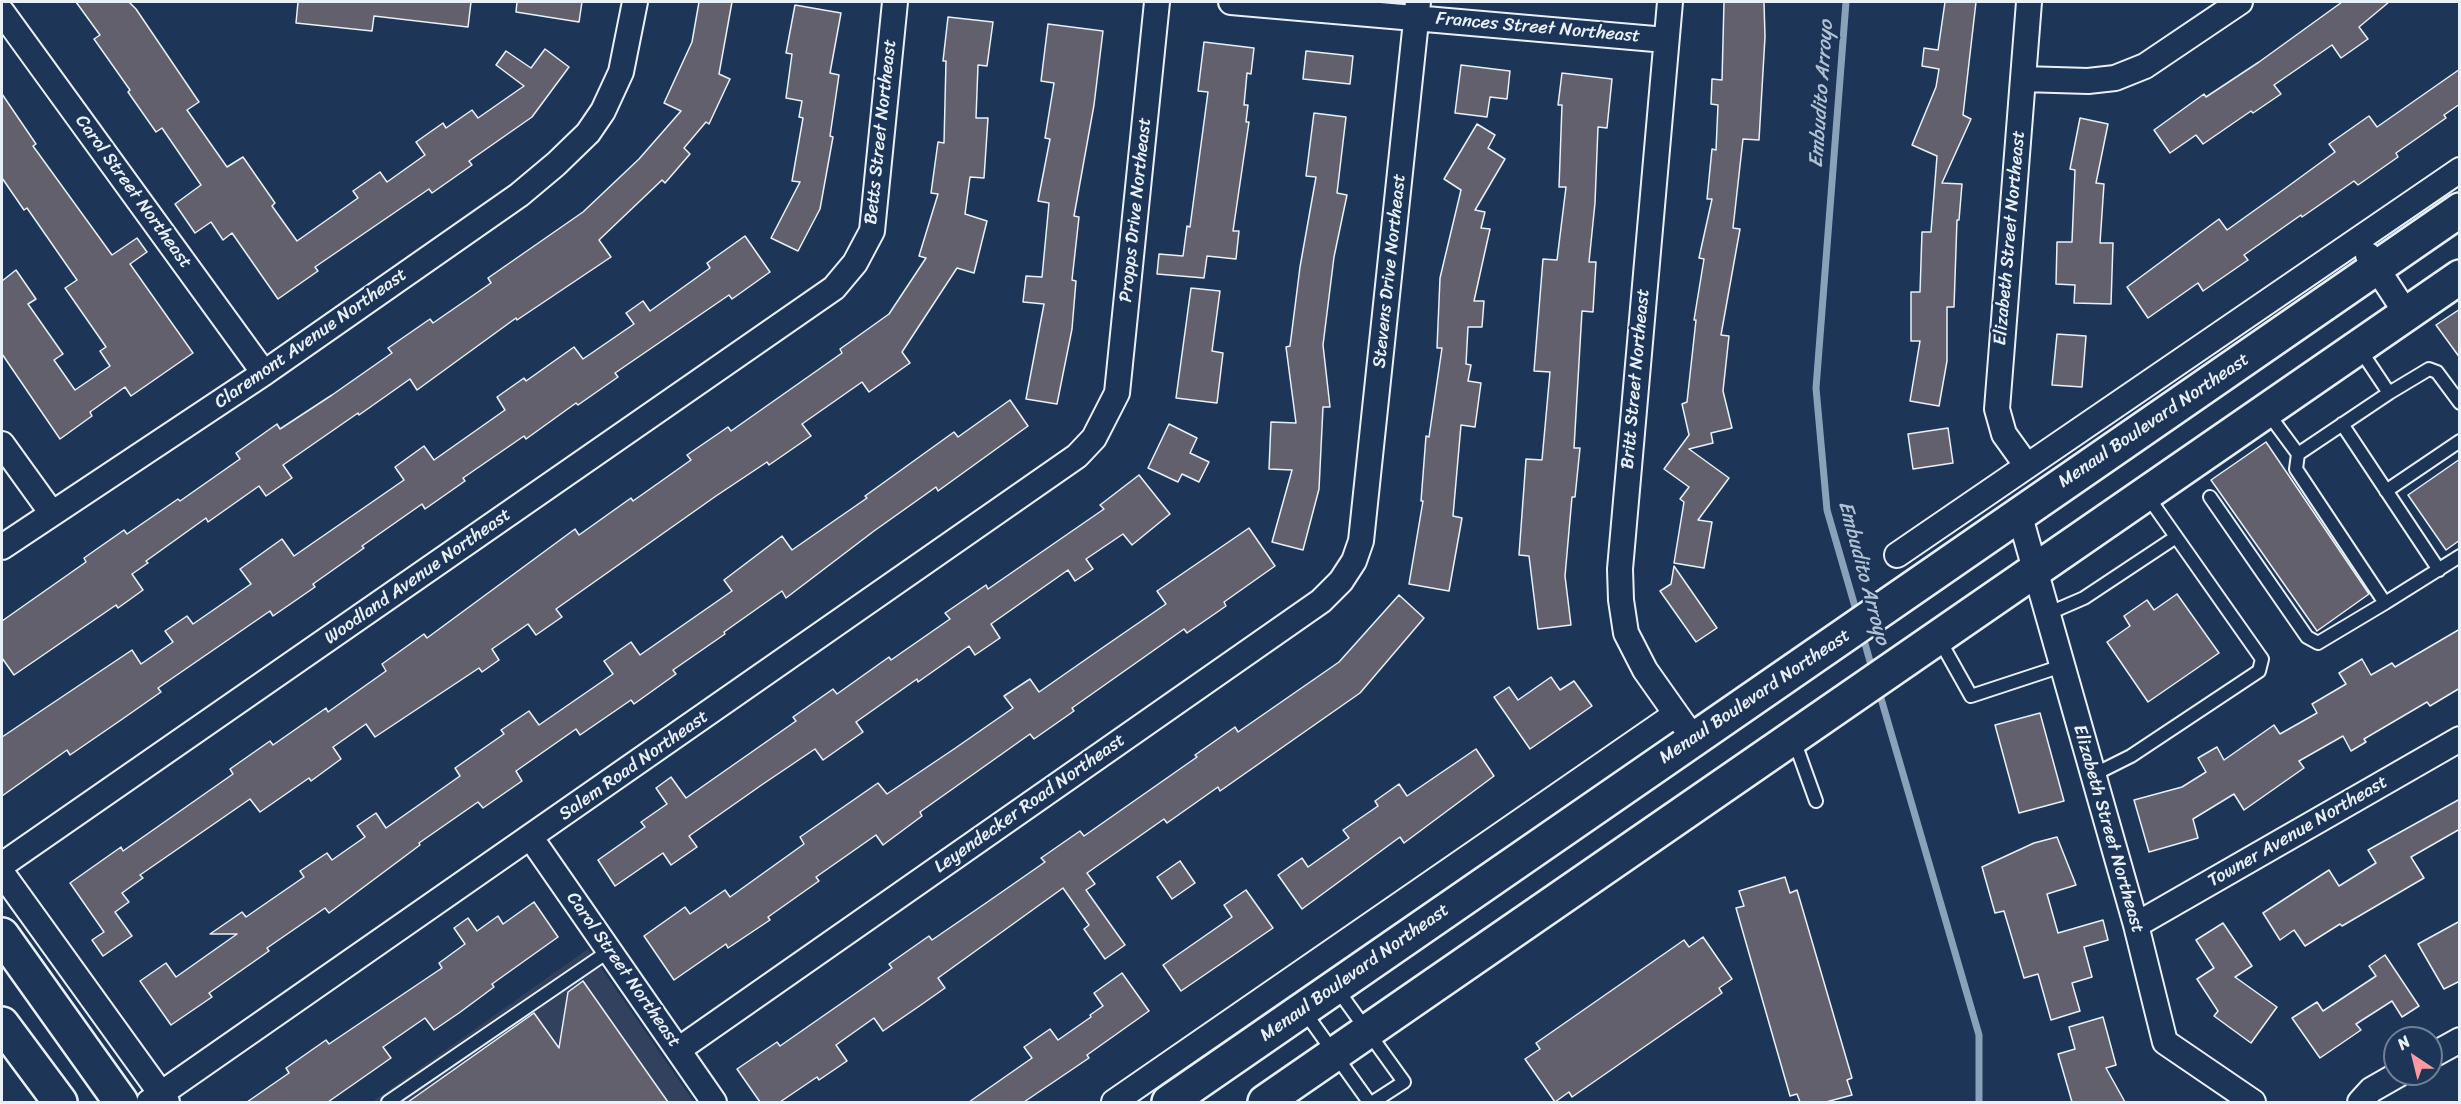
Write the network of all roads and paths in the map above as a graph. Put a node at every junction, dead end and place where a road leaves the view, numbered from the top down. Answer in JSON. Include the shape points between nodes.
{"nodes":[{"id":1,"x":635,"y":2,"type":"edge"},
{"id":2,"x":895,"y":2,"type":"edge"},
{"id":3,"x":1157,"y":2,"type":"edge"},
{"id":4,"x":1231,"y":2,"type":"edge"},
{"id":5,"x":1670,"y":2,"type":"edge"},
{"id":6,"x":2029,"y":2,"type":"edge"},
{"id":7,"x":2240,"y":2,"type":"edge"},
{"id":8,"x":1418,"y":10,"type":"edge"},
{"id":9,"x":2,"y":12,"type":"edge"},
{"id":10,"x":1666,"y":40,"type":"junction"},
{"id":11,"x":2023,"y":79,"type":"junction"},
{"id":12,"x":2460,"y":170,"type":"edge"},
{"id":13,"x":2460,"y":210,"type":"edge"},
{"id":14,"x":2356,"y":242,"type":"junction"},
{"id":15,"x":2378,"y":267,"type":"junction"},
{"id":16,"x":2460,"y":277,"type":"edge"},
{"id":17,"x":834,"y":288,"type":"joint"},
{"id":18,"x":2406,"y":313,"type":"junction"},
{"id":19,"x":2359,"y":347,"type":"junction"},
{"id":20,"x":264,"y":373,"type":"junction"},
{"id":21,"x":2389,"y":393,"type":"junction"},
{"id":22,"x":2460,"y":404,"type":"edge"},
{"id":23,"x":2266,"y":411,"type":"junction"},
{"id":24,"x":1107,"y":416,"type":"joint"},
{"id":25,"x":2342,"y":424,"type":"junction"},
{"id":26,"x":2460,"y":441,"type":"edge"},
{"id":27,"x":2,"y":444,"type":"edge"},
{"id":28,"x":2298,"y":454,"type":"junction"},
{"id":29,"x":2027,"y":465,"type":"junction"},
{"id":30,"x":2386,"y":491,"type":"junction"},
{"id":31,"x":2146,"y":494,"type":"junction"},
{"id":32,"x":2210,"y":497,"type":"dead end"},
{"id":33,"x":51,"y":512,"type":"junction"},
{"id":34,"x":2019,"y":513,"type":"junction"},
{"id":35,"x":2176,"y":537,"type":"junction"},
{"id":36,"x":1361,"y":541,"type":"joint"},
{"id":37,"x":2,"y":547,"type":"edge"},
{"id":38,"x":1898,"y":555,"type":"dead end"},
{"id":39,"x":2460,"y":556,"type":"edge"},
{"id":40,"x":2439,"y":570,"type":"junction"},
{"id":41,"x":2035,"y":571,"type":"junction"},
{"id":42,"x":2385,"y":603,"type":"junction"},
{"id":43,"x":2047,"y":614,"type":"junction"},
{"id":44,"x":1938,"y":638,"type":"junction"},
{"id":45,"x":2062,"y":666,"type":"junction"},
{"id":46,"x":1684,"y":726,"type":"junction"},
{"id":47,"x":1793,"y":737,"type":"junction"},
{"id":48,"x":2460,"y":739,"type":"edge"},
{"id":49,"x":2093,"y":775,"type":"junction"},
{"id":50,"x":1816,"y":801,"type":"dead end"},
{"id":51,"x":531,"y":838,"type":"junction"},
{"id":52,"x":2,"y":865,"type":"edge"},
{"id":53,"x":2,"y":873,"type":"edge"},
{"id":54,"x":2136,"y":925,"type":"junction"},
{"id":55,"x":2,"y":935,"type":"edge"},
{"id":56,"x":609,"y":951,"type":"junction"},
{"id":57,"x":1335,"y":988,"type":"junction"},
{"id":58,"x":1303,"y":1010,"type":"junction"},
{"id":59,"x":2,"y":1024,"type":"edge"},
{"id":60,"x":1367,"y":1032,"type":"junction"},
{"id":61,"x":2460,"y":1040,"type":"edge"},
{"id":62,"x":2443,"y":1049,"type":"edge"},
{"id":63,"x":678,"y":1050,"type":"junction"},
{"id":64,"x":1335,"y":1054,"type":"junction"},
{"id":65,"x":2383,"y":1083,"type":"edge"},
{"id":66,"x":159,"y":1100,"type":"edge"},
{"id":67,"x":60,"y":1102,"type":"edge"},
{"id":68,"x":121,"y":1102,"type":"edge"},
{"id":69,"x":388,"y":1102,"type":"edge"},
{"id":70,"x":714,"y":1102,"type":"edge"},
{"id":71,"x":1114,"y":1102,"type":"edge"},
{"id":72,"x":1168,"y":1102,"type":"edge"},
{"id":73,"x":1265,"y":1102,"type":"edge"},
{"id":74,"x":1371,"y":1102,"type":"edge"},
{"id":75,"x":2253,"y":1102,"type":"edge"},
{"id":76,"x":2360,"y":1102,"type":"edge"}],
"edges":[{"from":1,"to":20,"type":"street","name":"Claremont Avenue Northeast","via":[[621,72],[603,111],[588,132],[519,195]]},
{"from":2,"to":17,"type":"street","name":"Betts Street Northeast","via":[[872,231],[855,264]]},
{"from":3,"to":24,"type":"street","name":"Propps Drive Northeast","via":[[1117,393]]},
{"from":4,"to":8,"type":"street","name":"Frances Street Northeast"},
{"from":5,"to":10,"type":"street","name":"Britt Street Northeast"},
{"from":6,"to":11,"type":"street","name":"Elizabeth Street Northeast"},
{"from":7,"to":11,"type":"street","via":[[2145,66],[2115,78]]},
{"from":8,"to":10,"type":"street","name":"Frances Street Northeast"},
{"from":8,"to":36,"type":"street","name":"Stevens Drive Northeast"},
{"from":9,"to":20,"type":"street","name":"Carol Street Northeast"},
{"from":10,"to":46,"type":"street","name":"Britt Street Northeast","via":[[1620,569],[1626,633],[1645,670]]},
{"from":11,"to":29,"type":"street","name":"Elizabeth Street Northeast","via":[[1997,410],[2004,434]]},
{"from":12,"to":14,"type":"street"},
{"from":13,"to":15,"type":"main road","name":"Menaul Boulevard Northeast"},
{"from":14,"to":15,"type":"street"},
{"from":14,"to":29,"type":"street"},
{"from":15,"to":18,"type":"street"},
{"from":15,"to":34,"type":"main road","name":"Menaul Boulevard Northeast"},
{"from":16,"to":18,"type":"main road"},
{"from":17,"to":52,"type":"street","name":"Woodland Avenue Northeast"},
{"from":18,"to":19,"type":"main road"},
{"from":19,"to":21,"type":"lane"},
{"from":19,"to":23,"type":"main road"},
{"from":20,"to":33,"type":"street","name":"Claremont Avenue Northeast"},
{"from":21,"to":22,"type":"lane","via":[[2429,369],[2437,372]]},
{"from":21,"to":25,"type":"lane"},
{"from":23,"to":28,"type":"lane"},
{"from":23,"to":31,"type":"main road"},
{"from":24,"to":51,"type":"street","name":"Salem Road Northeast","via":[[1077,456]]},
{"from":25,"to":28,"type":"lane"},
{"from":25,"to":30,"type":"lane"},
{"from":26,"to":30,"type":"lane"},
{"from":27,"to":33,"type":"street"},
{"from":28,"to":42,"type":"lane","via":[[2296,469]]},
{"from":29,"to":38,"type":"street"},
{"from":30,"to":40,"type":"lane"},
{"from":31,"to":35,"type":"lane"},
{"from":31,"to":41,"type":"main road"},
{"from":32,"to":42,"type":"lane","via":[[2307,637],[2318,643]]},
{"from":33,"to":37,"type":"street","name":"Claremont Avenue Northeast"},
{"from":34,"to":41,"type":"street","name":"Elizabeth Street Northeast"},
{"from":34,"to":46,"type":"main road","name":"Menaul Boulevard Northeast","via":[[1812,658]]},
{"from":35,"to":43,"type":"lane","via":[[2085,598]]},
{"from":35,"to":49,"type":"lane","via":[[2262,659],[2259,671],[2131,756]]},
{"from":36,"to":63,"type":"street","name":"Leyendecker Road Northeast","via":[[1341,581],[1321,601]]},
{"from":39,"to":40,"type":"lane"},
{"from":40,"to":42,"type":"lane"},
{"from":41,"to":43,"type":"street","name":"Elizabeth Street Northeast"},
{"from":41,"to":44,"type":"main road"},
{"from":43,"to":45,"type":"street","name":"Elizabeth Street Northeast"},
{"from":44,"to":45,"type":"lane","via":[[1971,696]]},
{"from":44,"to":47,"type":"main road"},
{"from":45,"to":49,"type":"street","name":"Elizabeth Street Northeast"},
{"from":46,"to":57,"type":"main road","name":"Menaul Boulevard Northeast"},
{"from":46,"to":71,"type":"street"},
{"from":47,"to":50,"type":"lane"},
{"from":47,"to":60,"type":"main road"},
{"from":48,"to":54,"type":"street","name":"Towner Avenue Northeast"},
{"from":49,"to":54,"type":"street","name":"Elizabeth Street Northeast"},
{"from":51,"to":56,"type":"street","name":"Carol Street Northeast"},
{"from":51,"to":66,"type":"street","name":"Salem Road Northeast"},
{"from":53,"to":66,"type":"street"},
{"from":54,"to":75,"type":"street","name":"Elizabeth Street Northeast","via":[[2165,1042]]},
{"from":55,"to":68,"type":"main road"},
{"from":56,"to":63,"type":"street","name":"Carol Street Northeast"},
{"from":56,"to":69,"type":"lane"},
{"from":57,"to":58,"type":"main road","name":"Menaul Boulevard Northeast"},
{"from":57,"to":60,"type":"lane"},
{"from":58,"to":64,"type":"lane"},
{"from":58,"to":72,"type":"main road","name":"Menaul Boulevard Northeast"},
{"from":59,"to":67,"type":"main road"},
{"from":60,"to":64,"type":"main road"},
{"from":60,"to":74,"type":"lane","via":[[1404,1082]]},
{"from":61,"to":62,"type":"street"},
{"from":63,"to":70,"type":"street","name":"Carol Street Northeast"},
{"from":64,"to":73,"type":"main road"},
{"from":64,"to":74,"type":"lane"},
{"from":65,"to":76,"type":"street"}]}
